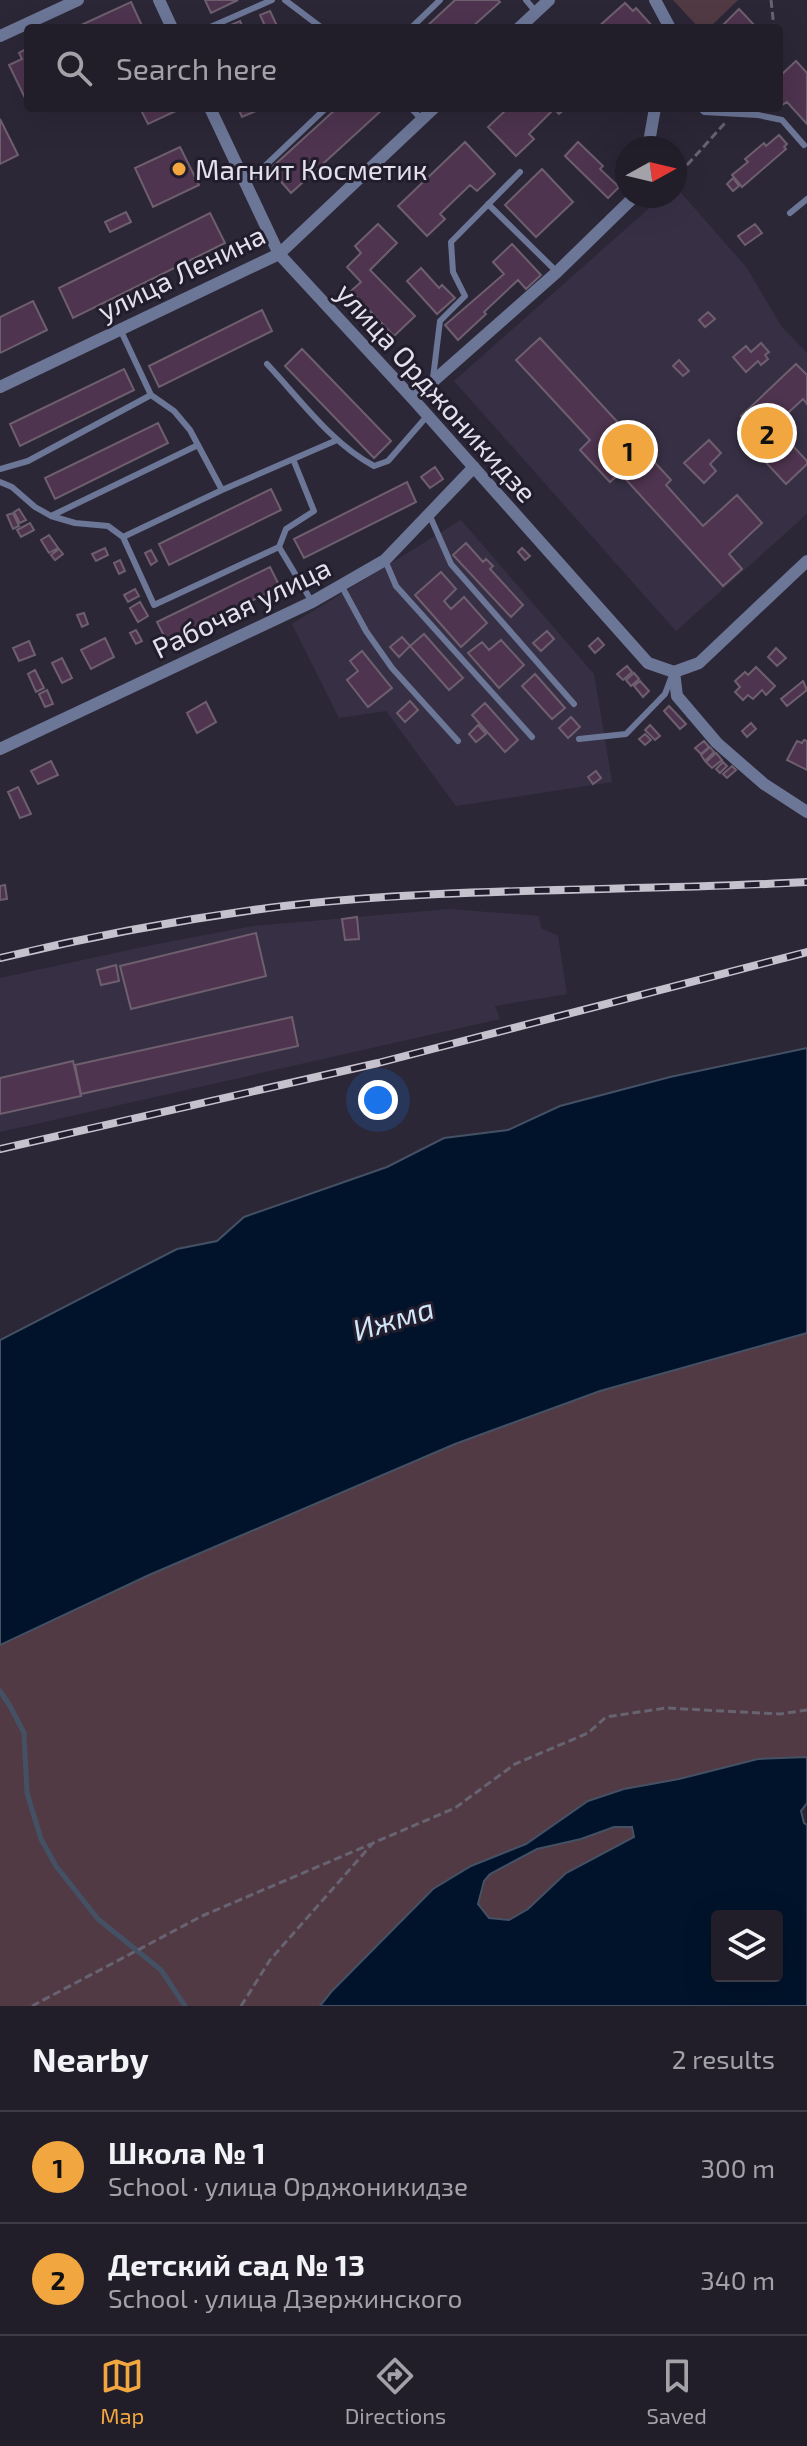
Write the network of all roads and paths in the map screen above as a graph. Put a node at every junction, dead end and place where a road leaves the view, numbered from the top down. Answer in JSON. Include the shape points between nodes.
{"nodes":[{"id":1,"x":78,"y":0,"type":"edge"},
{"id":2,"x":159,"y":0,"type":"edge"},
{"id":3,"x":272,"y":0,"type":"edge"},
{"id":4,"x":285,"y":0,"type":"edge"},
{"id":5,"x":440,"y":0,"type":"edge"},
{"id":6,"x":526,"y":0,"type":"edge"},
{"id":7,"x":549,"y":0,"type":"edge"},
{"id":8,"x":655,"y":0,"type":"edge"},
{"id":9,"x":771,"y":0,"type":"edge"},
{"id":10,"x":536,"y":12,"type":"junction"},
{"id":11,"x":26,"y":24,"type":"edge"},
{"id":12,"x":170,"y":24,"type":"edge"},
{"id":13,"x":217,"y":24,"type":"edge"},
{"id":14,"x":317,"y":24,"type":"edge"},
{"id":15,"x":415,"y":24,"type":"edge"},
{"id":16,"x":523,"y":24,"type":"edge"},
{"id":17,"x":668,"y":24,"type":"edge"},
{"id":18,"x":774,"y":24,"type":"edge"},
{"id":19,"x":24,"y":25,"type":"edge"},
{"id":20,"x":0,"y":36,"type":"edge"},
{"id":21,"x":212,"y":112,"type":"edge"},
{"id":22,"x":322,"y":112,"type":"edge"},
{"id":23,"x":415,"y":112,"type":"edge"},
{"id":24,"x":430,"y":112,"type":"edge"},
{"id":25,"x":654,"y":112,"type":"edge"},
{"id":26,"x":704,"y":112,"type":"edge"},
{"id":27,"x":733,"y":114,"type":"junction"},
{"id":28,"x":422,"y":120,"type":"junction"},
{"id":29,"x":650,"y":136,"type":"edge"},
{"id":30,"x":804,"y":145,"type":"dead end"},
{"id":31,"x":687,"y":164,"type":"edge"},
{"id":32,"x":520,"y":172,"type":"dead end"},
{"id":33,"x":246,"y":184,"type":"junction"},
{"id":34,"x":807,"y":199,"type":"edge"},
{"id":35,"x":488,"y":204,"type":"junction"},
{"id":36,"x":623,"y":208,"type":"edge"},
{"id":37,"x":790,"y":213,"type":"dead end"},
{"id":38,"x":279,"y":254,"type":"junction"},
{"id":39,"x":557,"y":272,"type":"junction"},
{"id":40,"x":120,"y":329,"type":"junction"},
{"id":41,"x":267,"y":364,"type":"dead end"},
{"id":42,"x":433,"y":381,"type":"junction"},
{"id":43,"x":0,"y":387,"type":"edge"},
{"id":44,"x":151,"y":395,"type":"junction"},
{"id":45,"x":413,"y":399,"type":"junction"},
{"id":46,"x":428,"y":415,"type":"junction"},
{"id":47,"x":337,"y":440,"type":"junction"},
{"id":48,"x":198,"y":445,"type":"junction"},
{"id":49,"x":293,"y":459,"type":"junction"},
{"id":50,"x":474,"y":467,"type":"junction"},
{"id":51,"x":0,"y":469,"type":"edge"},
{"id":52,"x":0,"y":482,"type":"edge"},
{"id":53,"x":222,"y":490,"type":"junction"},
{"id":54,"x":429,"y":514,"type":"junction"},
{"id":55,"x":51,"y":516,"type":"junction"},
{"id":56,"x":123,"y":537,"type":"junction"},
{"id":57,"x":279,"y":547,"type":"junction"},
{"id":58,"x":385,"y":560,"type":"junction"},
{"id":59,"x":807,"y":561,"type":"edge"},
{"id":60,"x":341,"y":585,"type":"junction"},
{"id":61,"x":312,"y":602,"type":"junction"},
{"id":62,"x":674,"y":672,"type":"junction"},
{"id":63,"x":574,"y":704,"type":"dead end"},
{"id":64,"x":532,"y":737,"type":"dead end"},
{"id":65,"x":579,"y":739,"type":"dead end"},
{"id":66,"x":458,"y":741,"type":"dead end"},
{"id":67,"x":0,"y":749,"type":"edge"},
{"id":68,"x":807,"y":812,"type":"edge"},
{"id":69,"x":807,"y":1710,"type":"edge"},
{"id":70,"x":373,"y":1843,"type":"junction"},
{"id":71,"x":32,"y":2006,"type":"edge"},
{"id":72,"x":241,"y":2006,"type":"edge"}],
"edges":[{"from":1,"to":11,"type":"street"},
{"from":2,"to":12,"type":"street"},
{"from":3,"to":13,"type":"lane"},
{"from":4,"to":14,"type":"lane"},
{"from":5,"to":15,"type":"lane"},
{"from":6,"to":10,"type":"lane"},
{"from":7,"to":10,"type":"street"},
{"from":8,"to":17,"type":"street"},
{"from":9,"to":18,"type":"path"},
{"from":10,"to":16,"type":"street"},
{"from":19,"to":20,"type":"street"},
{"from":21,"to":33,"type":"street","name":"улица Орджоникидзе"},
{"from":22,"to":33,"type":"lane"},
{"from":23,"to":28,"type":"lane"},
{"from":24,"to":28,"type":"street","name":"улица Ленина"},
{"from":25,"to":29,"type":"street"},
{"from":26,"to":27,"type":"lane"},
{"from":27,"to":30,"type":"lane","via":[[782,120]]},
{"from":27,"to":31,"type":"path"},
{"from":28,"to":38,"type":"street","name":"улица Ленина"},
{"from":32,"to":35,"type":"lane"},
{"from":33,"to":38,"type":"street","name":"улица Орджоникидзе"},
{"from":34,"to":37,"type":"lane"},
{"from":35,"to":39,"type":"lane"},
{"from":35,"to":42,"type":"lane","via":[[451,242],[453,272],[465,296],[440,321]]},
{"from":36,"to":39,"type":"street"},
{"from":38,"to":40,"type":"street","name":"улица Ленина"},
{"from":38,"to":45,"type":"street","name":"улица Орджоникидзе"},
{"from":39,"to":42,"type":"street"},
{"from":40,"to":43,"type":"street","name":"улица Ленина"},
{"from":40,"to":44,"type":"lane"},
{"from":41,"to":47,"type":"lane"},
{"from":42,"to":45,"type":"street"},
{"from":44,"to":48,"type":"lane","via":[[174,411]]},
{"from":44,"to":51,"type":"lane","via":[[28,461]]},
{"from":45,"to":46,"type":"street","name":"улица Орджоникидзе"},
{"from":46,"to":47,"type":"lane","via":[[388,461],[374,466]]},
{"from":46,"to":50,"type":"street","name":"улица Орджоникидзе"},
{"from":47,"to":49,"type":"lane"},
{"from":48,"to":53,"type":"lane"},
{"from":48,"to":55,"type":"lane"},
{"from":49,"to":53,"type":"lane"},
{"from":49,"to":57,"type":"lane","via":[[314,511],[286,529]]},
{"from":50,"to":54,"type":"street","name":"Рабочая улица"},
{"from":50,"to":62,"type":"street","name":"улица Орджоникидзе","via":[[648,663]]},
{"from":52,"to":55,"type":"lane"},
{"from":53,"to":56,"type":"lane"},
{"from":54,"to":58,"type":"street","name":"Рабочая улица"},
{"from":54,"to":63,"type":"lane","via":[[451,564]]},
{"from":55,"to":56,"type":"lane","via":[[108,526]]},
{"from":56,"to":57,"type":"lane","via":[[154,605]]},
{"from":57,"to":61,"type":"lane"},
{"from":58,"to":60,"type":"street","name":"Рабочая улица"},
{"from":58,"to":64,"type":"lane","via":[[396,586]]},
{"from":59,"to":62,"type":"street","via":[[699,663]]},
{"from":60,"to":61,"type":"street","name":"Рабочая улица"},
{"from":60,"to":66,"type":"lane","via":[[392,668]]},
{"from":61,"to":67,"type":"street","name":"Рабочая улица"},
{"from":62,"to":65,"type":"lane","via":[[665,694],[626,734]]},
{"from":62,"to":68,"type":"street","via":[[677,696],[717,743]]},
{"from":69,"to":70,"type":"path","via":[[780,1714],[666,1708],[606,1717],[588,1733],[515,1764],[455,1808]]},
{"from":70,"to":71,"type":"path","via":[[202,1916]]},
{"from":70,"to":72,"type":"path","via":[[270,1960]]}]}
